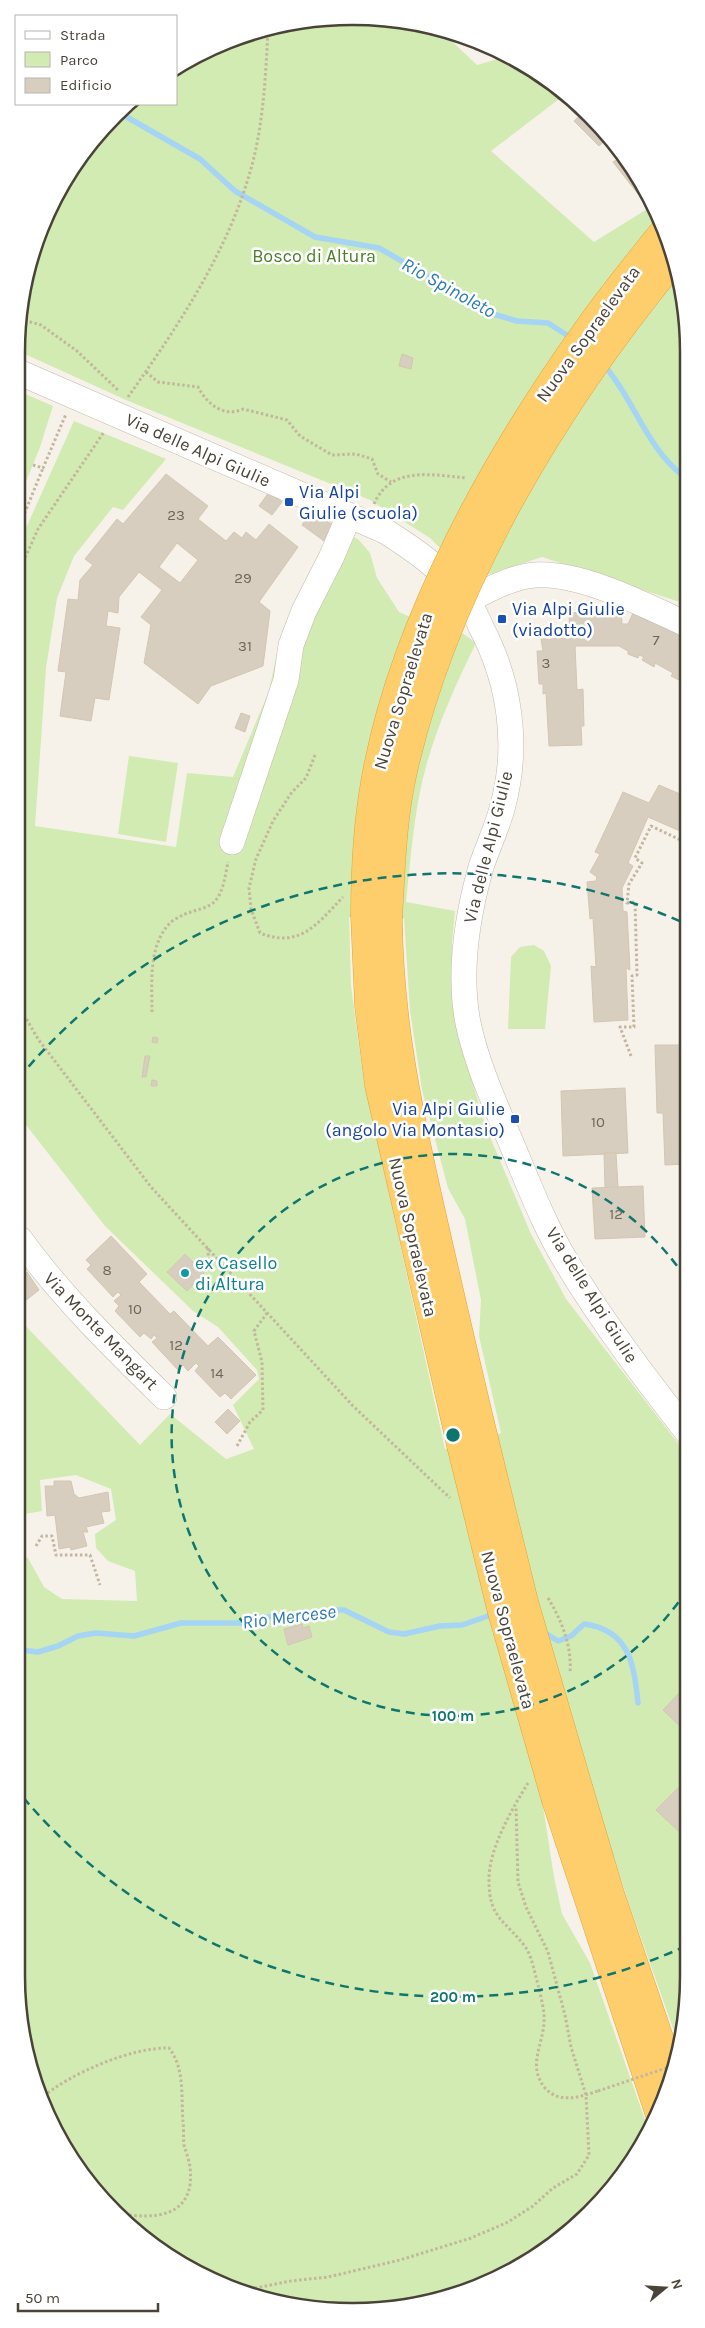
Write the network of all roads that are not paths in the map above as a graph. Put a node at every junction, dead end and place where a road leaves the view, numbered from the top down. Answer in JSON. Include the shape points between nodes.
{"nodes":[{"id":1,"x":659,"y":237,"type":"edge"},
{"id":2,"x":669,"y":267,"type":"edge"},
{"id":3,"x":25,"y":375,"type":"edge"},
{"id":4,"x":358,"y":520,"type":"junction"},
{"id":5,"x":467,"y":601,"type":"junction"},
{"id":6,"x":680,"y":621,"type":"edge"},
{"id":7,"x":232,"y":842,"type":"road end"},
{"id":8,"x":377,"y":918,"type":"junction"},
{"id":9,"x":25,"y":1246,"type":"edge"},
{"id":10,"x":164,"y":1397,"type":"dead end"},
{"id":11,"x":680,"y":1423,"type":"edge"},
{"id":12,"x":568,"y":1795,"type":"junction"},
{"id":13,"x":668,"y":2064,"type":"edge"},
{"id":14,"x":655,"y":2100,"type":"edge"}],
"edges":[{"from":1,"to":8,"type":"highway","name":"Nuova Sopraelevata","bridge":true,"via":[[591,325],[519,433],[454,552],[426,614],[391,716],[375,782],[366,859]]},
{"from":2,"to":8,"type":"highway","name":"Nuova Sopraelevata","bridge":true,"via":[[616,334],[564,410],[503,514],[460,599],[416,721],[403,773],[392,857]]},
{"from":3,"to":4,"type":"street","name":"Via delle Alpi Giulie"},
{"from":4,"to":5,"type":"street","name":"Via delle Alpi Giulie","via":[[417,552]]},
{"from":4,"to":7,"type":"street","via":[[331,558],[304,611],[291,646],[286,680]]},
{"from":5,"to":6,"type":"street","via":[[509,582],[535,575],[601,587]]},
{"from":5,"to":11,"type":"street","name":"Via delle Alpi Giulie","via":[[489,641],[501,672],[512,739],[509,780],[482,865],[466,939],[463,976],[476,1057],[537,1203],[566,1261],[631,1361]]},
{"from":8,"to":12,"type":"highway","name":"Nuova Sopraelevata","bridge":true,"via":[[389,970],[402,1079],[446,1278],[502,1612]]},
{"from":9,"to":10,"type":"street","name":"Via Monte Mangart","via":[[69,1300]]},
{"from":12,"to":13,"type":"highway","name":"Nuova Sopraelevata","via":[[610,1894]]},
{"from":12,"to":14,"type":"highway","name":"Nuova Sopraelevata"}]}
